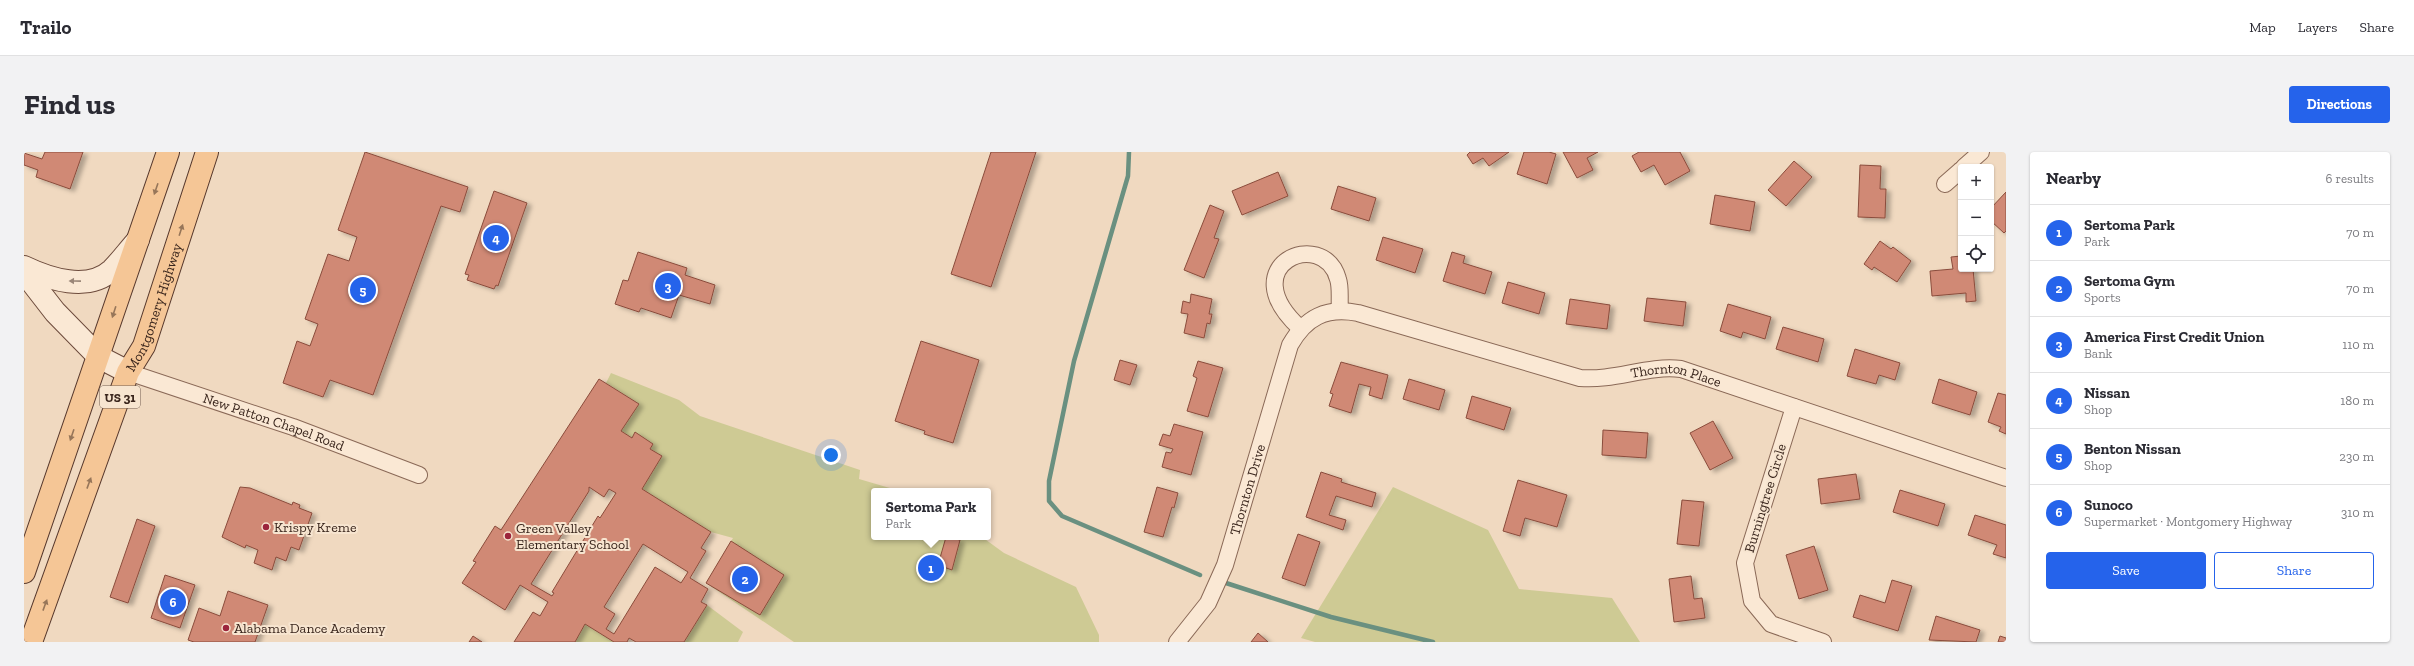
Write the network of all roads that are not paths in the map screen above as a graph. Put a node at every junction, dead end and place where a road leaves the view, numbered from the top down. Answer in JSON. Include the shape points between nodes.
{"nodes":[{"id":1,"x":168,"y":152,"type":"edge"},
{"id":2,"x":207,"y":152,"type":"edge"},
{"id":3,"x":1981,"y":152,"type":"edge"},
{"id":4,"x":1967,"y":164,"type":"edge"},
{"id":5,"x":1958,"y":173,"type":"edge"},
{"id":6,"x":1945,"y":184,"type":"dead end"},
{"id":7,"x":139,"y":239,"type":"junction"},
{"id":8,"x":24,"y":267,"type":"edge"},
{"id":9,"x":24,"y":272,"type":"edge"},
{"id":10,"x":1340,"y":310,"type":"junction"},
{"id":11,"x":1300,"y":328,"type":"junction"},
{"id":12,"x":99,"y":358,"type":"junction"},
{"id":13,"x":128,"y":372,"type":"junction"},
{"id":14,"x":1794,"y":407,"type":"junction"},
{"id":15,"x":419,"y":475,"type":"dead end"},
{"id":16,"x":2006,"y":478,"type":"edge"},
{"id":17,"x":24,"y":572,"type":"edge"},
{"id":18,"x":32,"y":642,"type":"edge"},
{"id":19,"x":1177,"y":642,"type":"edge"},
{"id":20,"x":1823,"y":642,"type":"edge"}],
"edges":[{"from":1,"to":7,"type":"main road","number":"US 31","one_way":true},
{"from":13,"to":2,"type":"main road","name":"Montgomery Highway","number":"US 31","one_way":true,"via":[[144,346]]},
{"from":3,"to":4,"type":"street"},
{"from":5,"to":6,"type":"street"},
{"from":7,"to":8,"type":"main road","one_way":true,"via":[[111,271],[92,281],[71,282],[42,276]]},
{"from":7,"to":12,"type":"main road","number":"US 31","one_way":true},
{"from":9,"to":12,"type":"main road","via":[[55,312]]},
{"from":10,"to":11,"type":"street","name":"Thornton Drive","via":[[1317,317]]},
{"from":10,"to":11,"type":"street","via":[[1338,279],[1330,264],[1309,254],[1296,255],[1285,260],[1273,284],[1277,300],[1286,316]]},
{"from":10,"to":14,"type":"street","name":"Thornton Place","via":[[1358,313],[1580,378],[1600,380],[1663,367]]},
{"from":11,"to":19,"type":"street","name":"Thornton Drive","via":[[1290,345],[1225,565],[1208,603]]},
{"from":12,"to":13,"type":"main road"},
{"from":12,"to":17,"type":"main road","number":"US 31","one_way":true},
{"from":13,"to":15,"type":"street","name":"New Patton Chapel Road","via":[[293,427]]},
{"from":18,"to":13,"type":"main road","name":"Montgomery Highway","number":"US 31","one_way":true},
{"from":14,"to":16,"type":"street","name":"Thornton Place"},
{"from":14,"to":20,"type":"street","name":"Burningtree Circle","via":[[1745,563],[1752,601],[1771,624]]}]}
